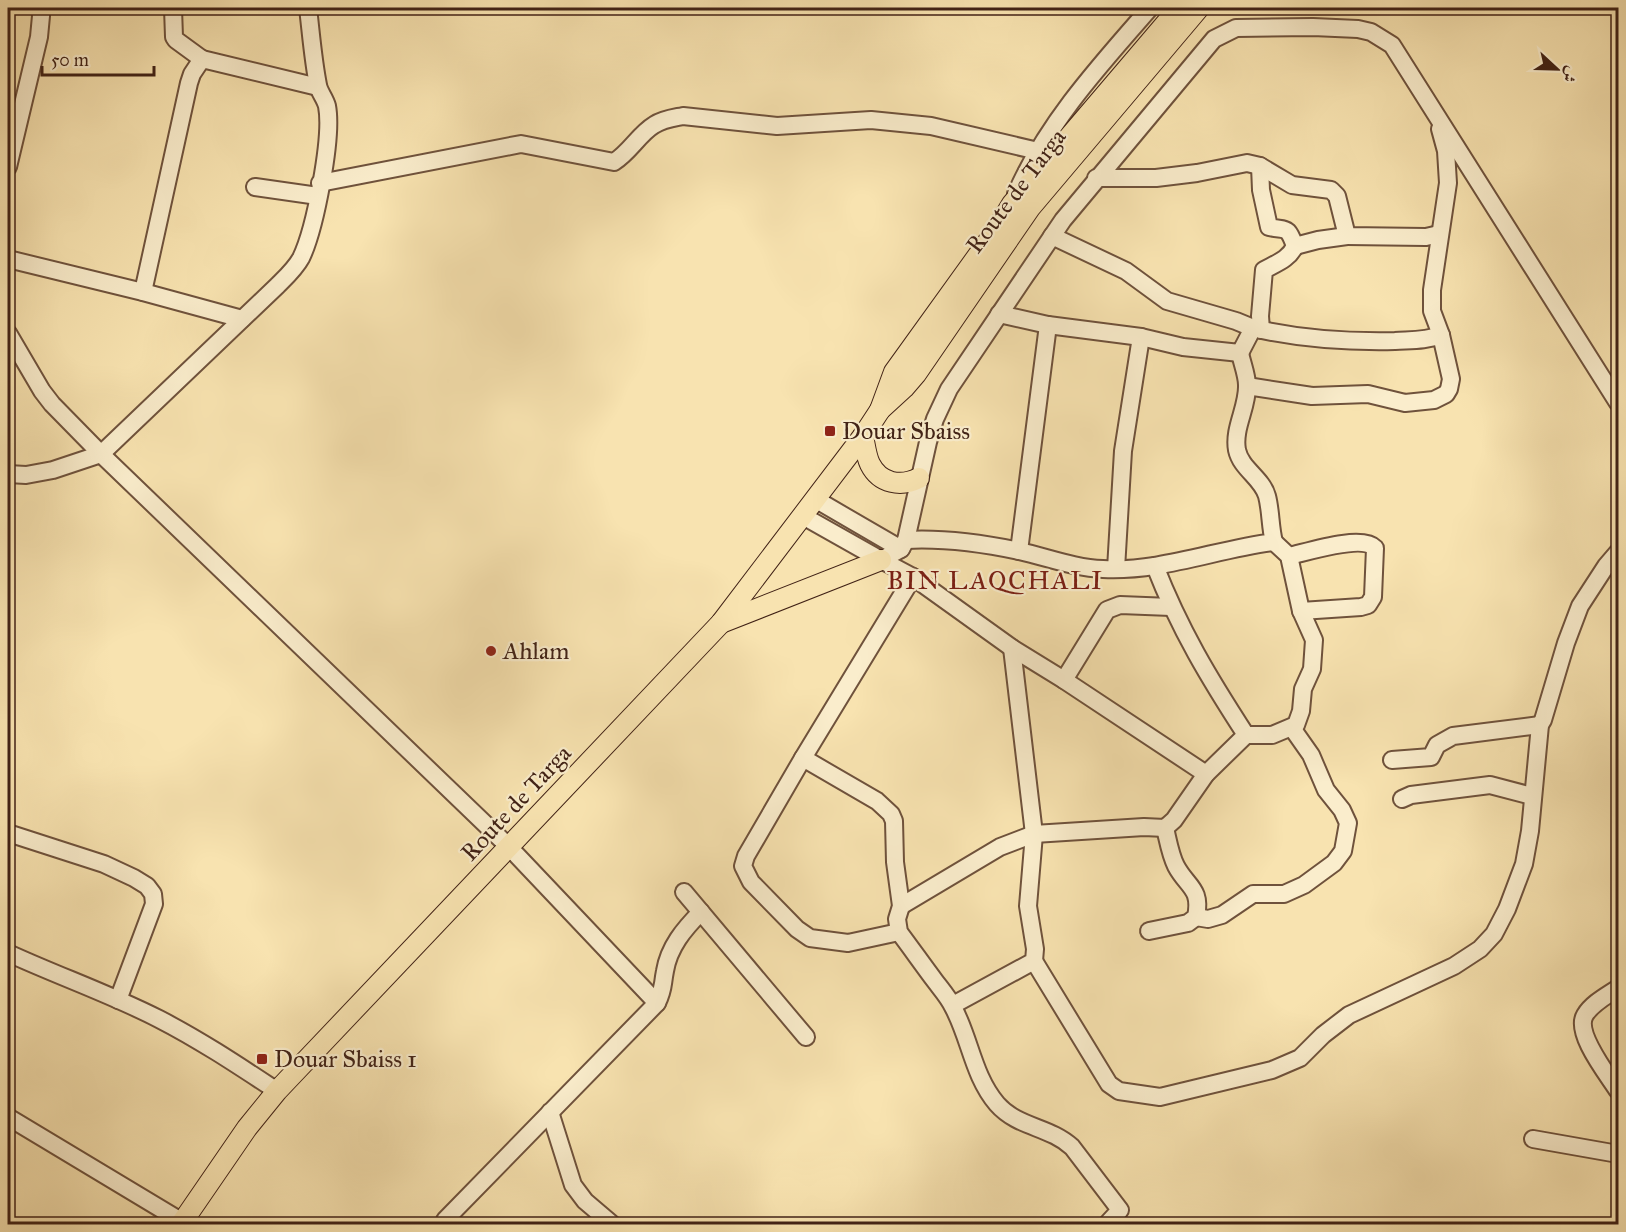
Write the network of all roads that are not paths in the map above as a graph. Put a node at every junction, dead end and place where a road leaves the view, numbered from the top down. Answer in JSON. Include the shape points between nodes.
{"nodes":[{"id":1,"x":40,"y":8,"type":"edge"},
{"id":2,"x":173,"y":8,"type":"edge"},
{"id":3,"x":308,"y":8,"type":"edge"},
{"id":4,"x":1150,"y":8,"type":"edge"},
{"id":5,"x":1179,"y":8,"type":"edge"},
{"id":6,"x":1199,"y":8,"type":"edge"},
{"id":7,"x":202,"y":59,"type":"junction"},
{"id":8,"x":318,"y":87,"type":"junction"},
{"id":9,"x":1435,"y":111,"type":"junction"},
{"id":10,"x":1038,"y":151,"type":"junction"},
{"id":11,"x":1260,"y":166,"type":"junction"},
{"id":12,"x":8,"y":167,"type":"edge"},
{"id":13,"x":1096,"y":178,"type":"junction"},
{"id":14,"x":255,"y":187,"type":"dead end"},
{"id":15,"x":319,"y":190,"type":"junction"},
{"id":16,"x":1012,"y":204,"type":"junction"},
{"id":17,"x":1439,"y":234,"type":"junction"},
{"id":18,"x":1052,"y":236,"type":"junction"},
{"id":19,"x":1347,"y":236,"type":"junction"},
{"id":20,"x":1295,"y":246,"type":"junction"},
{"id":21,"x":8,"y":259,"type":"edge"},
{"id":22,"x":143,"y":291,"type":"junction"},
{"id":23,"x":999,"y":314,"type":"junction"},
{"id":24,"x":242,"y":319,"type":"junction"},
{"id":25,"x":1048,"y":324,"type":"junction"},
{"id":26,"x":1257,"y":329,"type":"junction"},
{"id":27,"x":8,"y":333,"type":"edge"},
{"id":28,"x":1441,"y":335,"type":"junction"},
{"id":29,"x":1141,"y":337,"type":"junction"},
{"id":30,"x":1240,"y":353,"type":"junction"},
{"id":31,"x":1247,"y":386,"type":"junction"},
{"id":32,"x":1618,"y":403,"type":"edge"},
{"id":33,"x":880,"y":410,"type":"junction"},
{"id":34,"x":863,"y":436,"type":"junction"},
{"id":35,"x":101,"y":454,"type":"junction"},
{"id":36,"x":8,"y":474,"type":"edge"},
{"id":37,"x":919,"y":478,"type":"junction"},
{"id":38,"x":815,"y":499,"type":"junction"},
{"id":39,"x":803,"y":516,"type":"junction"},
{"id":40,"x":1274,"y":542,"type":"junction"},
{"id":41,"x":903,"y":544,"type":"junction"},
{"id":42,"x":1019,"y":551,"type":"junction"},
{"id":43,"x":1618,"y":552,"type":"edge"},
{"id":44,"x":1289,"y":556,"type":"junction"},
{"id":45,"x":881,"y":560,"type":"junction"},
{"id":46,"x":1155,"y":566,"type":"junction"},
{"id":47,"x":1116,"y":569,"type":"junction"},
{"id":48,"x":913,"y":577,"type":"junction"},
{"id":49,"x":1171,"y":607,"type":"junction"},
{"id":50,"x":1301,"y":611,"type":"junction"},
{"id":51,"x":721,"y":623,"type":"junction"},
{"id":52,"x":1012,"y":648,"type":"junction"},
{"id":53,"x":1064,"y":680,"type":"junction"},
{"id":54,"x":1540,"y":725,"type":"junction"},
{"id":55,"x":1292,"y":728,"type":"junction"},
{"id":56,"x":1246,"y":735,"type":"junction"},
{"id":57,"x":803,"y":758,"type":"junction"},
{"id":58,"x":1392,"y":760,"type":"dead end"},
{"id":59,"x":1206,"y":774,"type":"junction"},
{"id":60,"x":1532,"y":796,"type":"junction"},
{"id":61,"x":1402,"y":799,"type":"dead end"},
{"id":62,"x":1165,"y":828,"type":"junction"},
{"id":63,"x":8,"y":833,"type":"edge"},
{"id":64,"x":1034,"y":834,"type":"junction"},
{"id":65,"x":509,"y":847,"type":"junction"},
{"id":66,"x":684,"y":892,"type":"dead end"},
{"id":67,"x":901,"y":906,"type":"junction"},
{"id":68,"x":701,"y":912,"type":"junction"},
{"id":69,"x":1196,"y":917,"type":"junction"},
{"id":70,"x":1149,"y":931,"type":"dead end"},
{"id":71,"x":899,"y":932,"type":"junction"},
{"id":72,"x":8,"y":953,"type":"edge"},
{"id":73,"x":1034,"y":961,"type":"junction"},
{"id":74,"x":1618,"y":988,"type":"edge"},
{"id":75,"x":118,"y":1000,"type":"junction"},
{"id":76,"x":657,"y":1003,"type":"junction"},
{"id":77,"x":953,"y":1005,"type":"junction"},
{"id":78,"x":806,"y":1037,"type":"dead end"},
{"id":79,"x":277,"y":1091,"type":"junction"},
{"id":80,"x":1618,"y":1091,"type":"edge"},
{"id":81,"x":550,"y":1112,"type":"junction"},
{"id":82,"x":8,"y":1117,"type":"edge"},
{"id":83,"x":1533,"y":1139,"type":"dead end"},
{"id":84,"x":1618,"y":1154,"type":"edge"},
{"id":85,"x":445,"y":1220,"type":"dead end"},
{"id":86,"x":184,"y":1224,"type":"edge"},
{"id":87,"x":612,"y":1224,"type":"edge"},
{"id":88,"x":1107,"y":1224,"type":"edge"}],
"edges":[{"from":1,"to":12,"type":"street","via":[[39,37]]},
{"from":2,"to":7,"type":"street","via":[[174,37]]},
{"from":3,"to":8,"type":"street"},
{"from":4,"to":10,"type":"street","via":[[1075,96]]},
{"from":5,"to":16,"type":"main road","name":"Route de Targa"},
{"from":6,"to":33,"type":"main road","name":"Route de Targa","via":[[1030,208],[916,374]]},
{"from":7,"to":8,"type":"street"},
{"from":7,"to":22,"type":"street","via":[[189,83]]},
{"from":8,"to":15,"type":"street","via":[[327,104],[326,156]]},
{"from":9,"to":13,"type":"street","via":[[1392,45],[1371,32],[1313,27],[1236,28],[1214,39]]},
{"from":9,"to":17,"type":"street","via":[[1448,167]]},
{"from":9,"to":32,"type":"street"},
{"from":10,"to":15,"type":"street","via":[[931,126],[871,120],[777,126],[683,116],[653,125],[614,162],[521,144]]},
{"from":10,"to":16,"type":"street"},
{"from":11,"to":13,"type":"street","via":[[1247,163],[1156,178]]},
{"from":11,"to":19,"type":"street","via":[[1292,185],[1331,190],[1337,196]]},
{"from":11,"to":20,"type":"street","via":[[1269,226],[1284,228]]},
{"from":13,"to":18,"type":"street"},
{"from":14,"to":15,"type":"street"},
{"from":15,"to":24,"type":"street","via":[[300,260]]},
{"from":16,"to":33,"type":"main road","name":"Route de Targa","via":[[894,372]]},
{"from":17,"to":19,"type":"street"},
{"from":17,"to":28,"type":"street","via":[[1431,290],[1432,311]]},
{"from":18,"to":23,"type":"street"},
{"from":18,"to":26,"type":"street","via":[[1126,271],[1167,301]]},
{"from":19,"to":20,"type":"street"},
{"from":20,"to":26,"type":"street","via":[[1286,259],[1264,270]]},
{"from":21,"to":22,"type":"street"},
{"from":22,"to":24,"type":"street"},
{"from":23,"to":25,"type":"street"},
{"from":23,"to":37,"type":"street","via":[[965,363],[935,419]]},
{"from":24,"to":35,"type":"street"},
{"from":25,"to":29,"type":"street"},
{"from":25,"to":42,"type":"street"},
{"from":26,"to":28,"type":"street","via":[[1285,336],[1359,342],[1422,340]]},
{"from":26,"to":30,"type":"street"},
{"from":27,"to":35,"type":"street","via":[[47,397]]},
{"from":28,"to":31,"type":"street","via":[[1449,389],[1434,400],[1405,403],[1368,394],[1312,396]]},
{"from":29,"to":30,"type":"street","via":[[1183,347]]},
{"from":29,"to":47,"type":"street","via":[[1123,451]]},
{"from":30,"to":31,"type":"street"},
{"from":31,"to":40,"type":"street","via":[[1237,449],[1241,462],[1267,495]]},
{"from":33,"to":34,"type":"main road","name":"Route de Targa"},
{"from":34,"to":37,"type":"main road","via":[[868,461],[877,474],[901,484]]},
{"from":34,"to":38,"type":"main road","name":"Route de Targa"},
{"from":35,"to":36,"type":"street","via":[[53,470]]},
{"from":35,"to":65,"type":"street"},
{"from":37,"to":41,"type":"street"},
{"from":38,"to":39,"type":"main road","name":"Route de Targa"},
{"from":38,"to":41,"type":"street"},
{"from":39,"to":45,"type":"street"},
{"from":39,"to":51,"type":"main road","name":"Route de Targa"},
{"from":40,"to":44,"type":"street"},
{"from":40,"to":46,"type":"street"},
{"from":41,"to":42,"type":"street","via":[[933,538]]},
{"from":41,"to":45,"type":"street"},
{"from":42,"to":47,"type":"street","via":[[1087,567]]},
{"from":43,"to":54,"type":"street","via":[[1580,606]]},
{"from":44,"to":50,"type":"street"},
{"from":44,"to":50,"type":"street","via":[[1354,543],[1369,543],[1376,548],[1373,597],[1368,605]]},
{"from":45,"to":48,"type":"street"},
{"from":45,"to":51,"type":"main road"},
{"from":46,"to":47,"type":"street"},
{"from":46,"to":49,"type":"street"},
{"from":48,"to":52,"type":"street"},
{"from":48,"to":57,"type":"street"},
{"from":49,"to":53,"type":"street","via":[[1120,605],[1107,610]]},
{"from":49,"to":56,"type":"street","via":[[1199,662]]},
{"from":50,"to":55,"type":"street","via":[[1314,640],[1313,657],[1301,711]]},
{"from":51,"to":65,"type":"main road","name":"Route de Targa"},
{"from":52,"to":53,"type":"street"},
{"from":52,"to":64,"type":"street"},
{"from":53,"to":59,"type":"street"},
{"from":54,"to":58,"type":"street","via":[[1453,736],[1437,745],[1431,757]]},
{"from":54,"to":60,"type":"street"},
{"from":55,"to":56,"type":"street","via":[[1272,735]]},
{"from":55,"to":69,"type":"street","via":[[1311,754],[1326,790],[1348,823],[1343,851],[1304,885],[1284,894],[1253,894],[1222,915]]},
{"from":56,"to":59,"type":"street"},
{"from":57,"to":67,"type":"street","via":[[877,801],[891,814]]},
{"from":57,"to":71,"type":"street","via":[[746,856],[746,873],[810,938],[848,943]]},
{"from":59,"to":62,"type":"street"},
{"from":60,"to":61,"type":"street","via":[[1490,784]]},
{"from":60,"to":73,"type":"street","via":[[1524,864],[1507,909],[1494,934],[1480,949],[1454,966],[1349,1015],[1300,1058],[1272,1070],[1160,1097],[1119,1091],[1103,1076]]},
{"from":62,"to":64,"type":"street"},
{"from":62,"to":69,"type":"street","via":[[1176,866],[1194,890],[1199,905]]},
{"from":63,"to":75,"type":"street","via":[[104,864],[134,878],[153,894],[154,904]]},
{"from":64,"to":67,"type":"street","via":[[1000,847]]},
{"from":64,"to":73,"type":"street","via":[[1028,906]]},
{"from":65,"to":76,"type":"street"},
{"from":65,"to":79,"type":"main road","name":"Route de Targa"},
{"from":66,"to":68,"type":"street"},
{"from":67,"to":71,"type":"street"},
{"from":68,"to":76,"type":"street","via":[[675,942],[664,973],[664,990]]},
{"from":68,"to":78,"type":"street"},
{"from":69,"to":70,"type":"street","via":[[1188,923]]},
{"from":71,"to":77,"type":"street"},
{"from":72,"to":75,"type":"street"},
{"from":73,"to":77,"type":"street"},
{"from":74,"to":80,"type":"street","via":[[1586,1013],[1582,1031]]},
{"from":75,"to":79,"type":"street","via":[[198,1041]]},
{"from":76,"to":81,"type":"street"},
{"from":77,"to":88,"type":"street","via":[[988,1092],[1010,1116],[1072,1146],[1120,1210]]},
{"from":79,"to":86,"type":"main road","name":"Route de Targa","via":[[247,1128]]},
{"from":81,"to":85,"type":"street"},
{"from":81,"to":87,"type":"street","via":[[573,1185]]},
{"from":82,"to":86,"type":"street"},
{"from":83,"to":84,"type":"street"}]}
